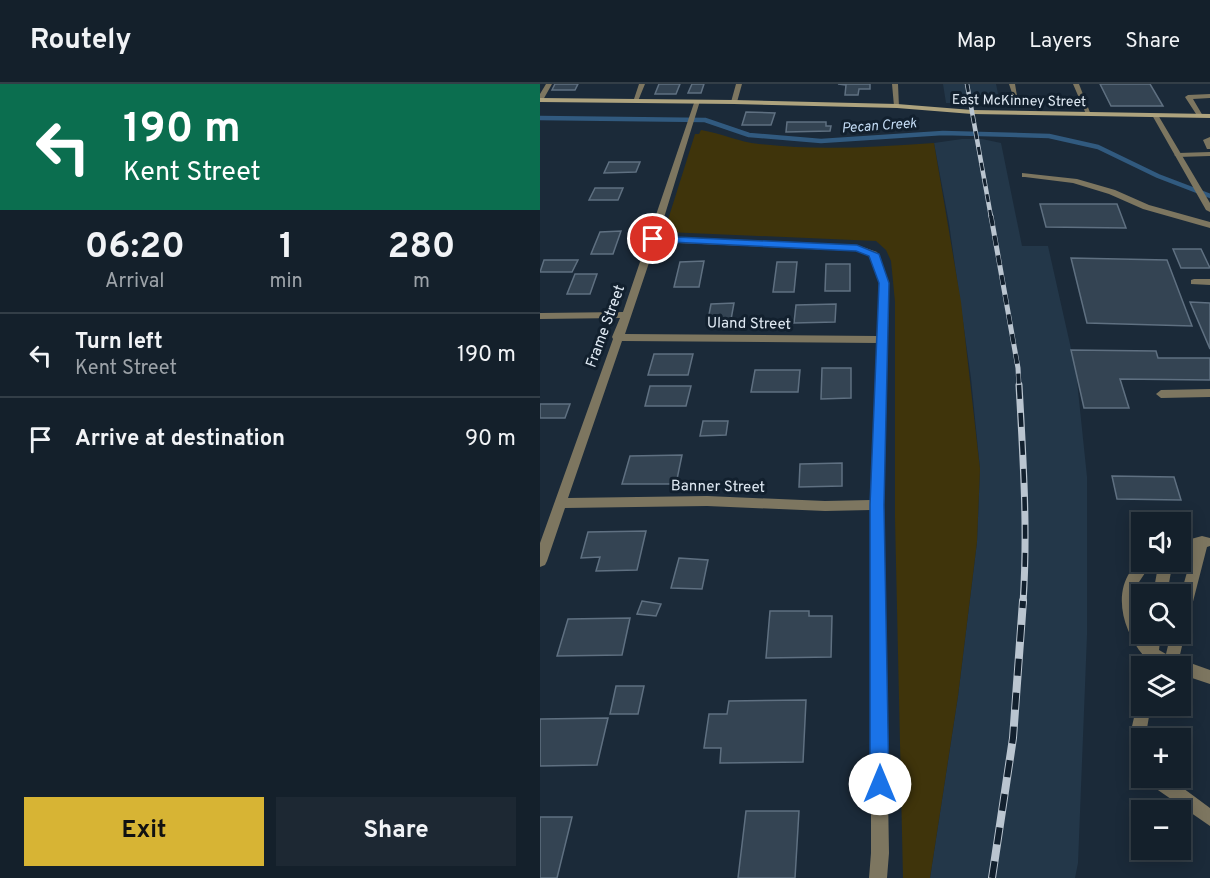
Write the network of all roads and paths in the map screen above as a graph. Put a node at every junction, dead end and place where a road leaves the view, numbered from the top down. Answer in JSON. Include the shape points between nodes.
{"nodes":[{"id":1,"x":549,"y":84,"type":"edge"},
{"id":2,"x":642,"y":84,"type":"edge"},
{"id":3,"x":739,"y":84,"type":"edge"},
{"id":4,"x":895,"y":84,"type":"edge"},
{"id":5,"x":1012,"y":84,"type":"edge"},
{"id":6,"x":1076,"y":84,"type":"edge"},
{"id":7,"x":1015,"y":95,"type":"dead end"},
{"id":8,"x":1210,"y":96,"type":"edge"},
{"id":9,"x":540,"y":100,"type":"edge"},
{"id":10,"x":635,"y":101,"type":"junction"},
{"id":11,"x":697,"y":101,"type":"junction"},
{"id":12,"x":734,"y":102,"type":"junction"},
{"id":13,"x":897,"y":106,"type":"junction"},
{"id":14,"x":1089,"y":114,"type":"junction"},
{"id":15,"x":1155,"y":115,"type":"junction"},
{"id":16,"x":1200,"y":116,"type":"junction"},
{"id":17,"x":1210,"y":116,"type":"edge"},
{"id":18,"x":1210,"y":138,"type":"edge"},
{"id":19,"x":1210,"y":147,"type":"edge"},
{"id":20,"x":1210,"y":154,"type":"edge"},
{"id":21,"x":1178,"y":155,"type":"junction"},
{"id":22,"x":1025,"y":175,"type":"dead end"},
{"id":23,"x":1208,"y":207,"type":"edge"},
{"id":24,"x":1210,"y":225,"type":"edge"},
{"id":25,"x":653,"y":239,"type":"junction"},
{"id":26,"x":1194,"y":282,"type":"dead end"},
{"id":27,"x":1210,"y":282,"type":"edge"},
{"id":28,"x":626,"y":315,"type":"junction"},
{"id":29,"x":540,"y":316,"type":"edge"},
{"id":30,"x":617,"y":337,"type":"junction"},
{"id":31,"x":881,"y":340,"type":"junction"},
{"id":32,"x":1210,"y":393,"type":"edge"},
{"id":33,"x":1161,"y":394,"type":"dead end"},
{"id":34,"x":559,"y":503,"type":"junction"},
{"id":35,"x":877,"y":505,"type":"junction"},
{"id":36,"x":1206,"y":542,"type":"edge"},
{"id":37,"x":1191,"y":545,"type":"edge"},
{"id":38,"x":540,"y":561,"type":"edge"},
{"id":39,"x":1138,"y":572,"type":"edge"},
{"id":40,"x":1191,"y":590,"type":"edge"},
{"id":41,"x":1148,"y":656,"type":"edge"},
{"id":42,"x":1191,"y":668,"type":"edge"},
{"id":43,"x":1210,"y":674,"type":"edge"},
{"id":44,"x":1169,"y":788,"type":"edge"},
{"id":45,"x":1210,"y":818,"type":"edge"},
{"id":46,"x":878,"y":878,"type":"edge"}],
"edges":[{"from":1,"to":9,"type":"street"},
{"from":2,"to":10,"type":"street"},
{"from":3,"to":12,"type":"street"},
{"from":4,"to":13,"type":"street"},
{"from":5,"to":7,"type":"street"},
{"from":6,"to":14,"type":"street"},
{"from":8,"to":16,"type":"street","via":[[1188,97]]},
{"from":9,"to":10,"type":"main road","name":"East McKinney Street"},
{"from":10,"to":11,"type":"main road","name":"East McKinney Street"},
{"from":11,"to":12,"type":"main road","name":"East McKinney Street"},
{"from":11,"to":25,"type":"street","name":"Frame Street"},
{"from":12,"to":13,"type":"main road","name":"East McKinney Street"},
{"from":13,"to":14,"type":"main road","name":"East McKinney Street"},
{"from":14,"to":15,"type":"main road","name":"East McKinney Street"},
{"from":15,"to":16,"type":"main road","name":"East McKinney Street"},
{"from":15,"to":21,"type":"street"},
{"from":16,"to":17,"type":"main road","name":"East McKinney Street"},
{"from":18,"to":19,"type":"street"},
{"from":20,"to":21,"type":"street"},
{"from":21,"to":23,"type":"street"},
{"from":22,"to":24,"type":"street","via":[[1074,181]]},
{"from":25,"to":28,"type":"street","name":"Frame Street"},
{"from":25,"to":31,"type":"street","via":[[857,248],[874,254],[884,283]]},
{"from":26,"to":27,"type":"street"},
{"from":28,"to":29,"type":"street"},
{"from":28,"to":30,"type":"street","name":"Frame Street"},
{"from":30,"to":31,"type":"street","name":"Uland Street"},
{"from":30,"to":34,"type":"street","name":"Frame Street"},
{"from":31,"to":35,"type":"street"},
{"from":32,"to":33,"type":"street"},
{"from":34,"to":35,"type":"street","name":"Banner Street"},
{"from":34,"to":38,"type":"street","name":"Frame Street"},
{"from":35,"to":46,"type":"street"},
{"from":36,"to":37,"type":"street"},
{"from":36,"to":40,"type":"street"},
{"from":39,"to":41,"type":"street","via":[[1128,606]]},
{"from":42,"to":43,"type":"street"},
{"from":44,"to":45,"type":"street"}]}
